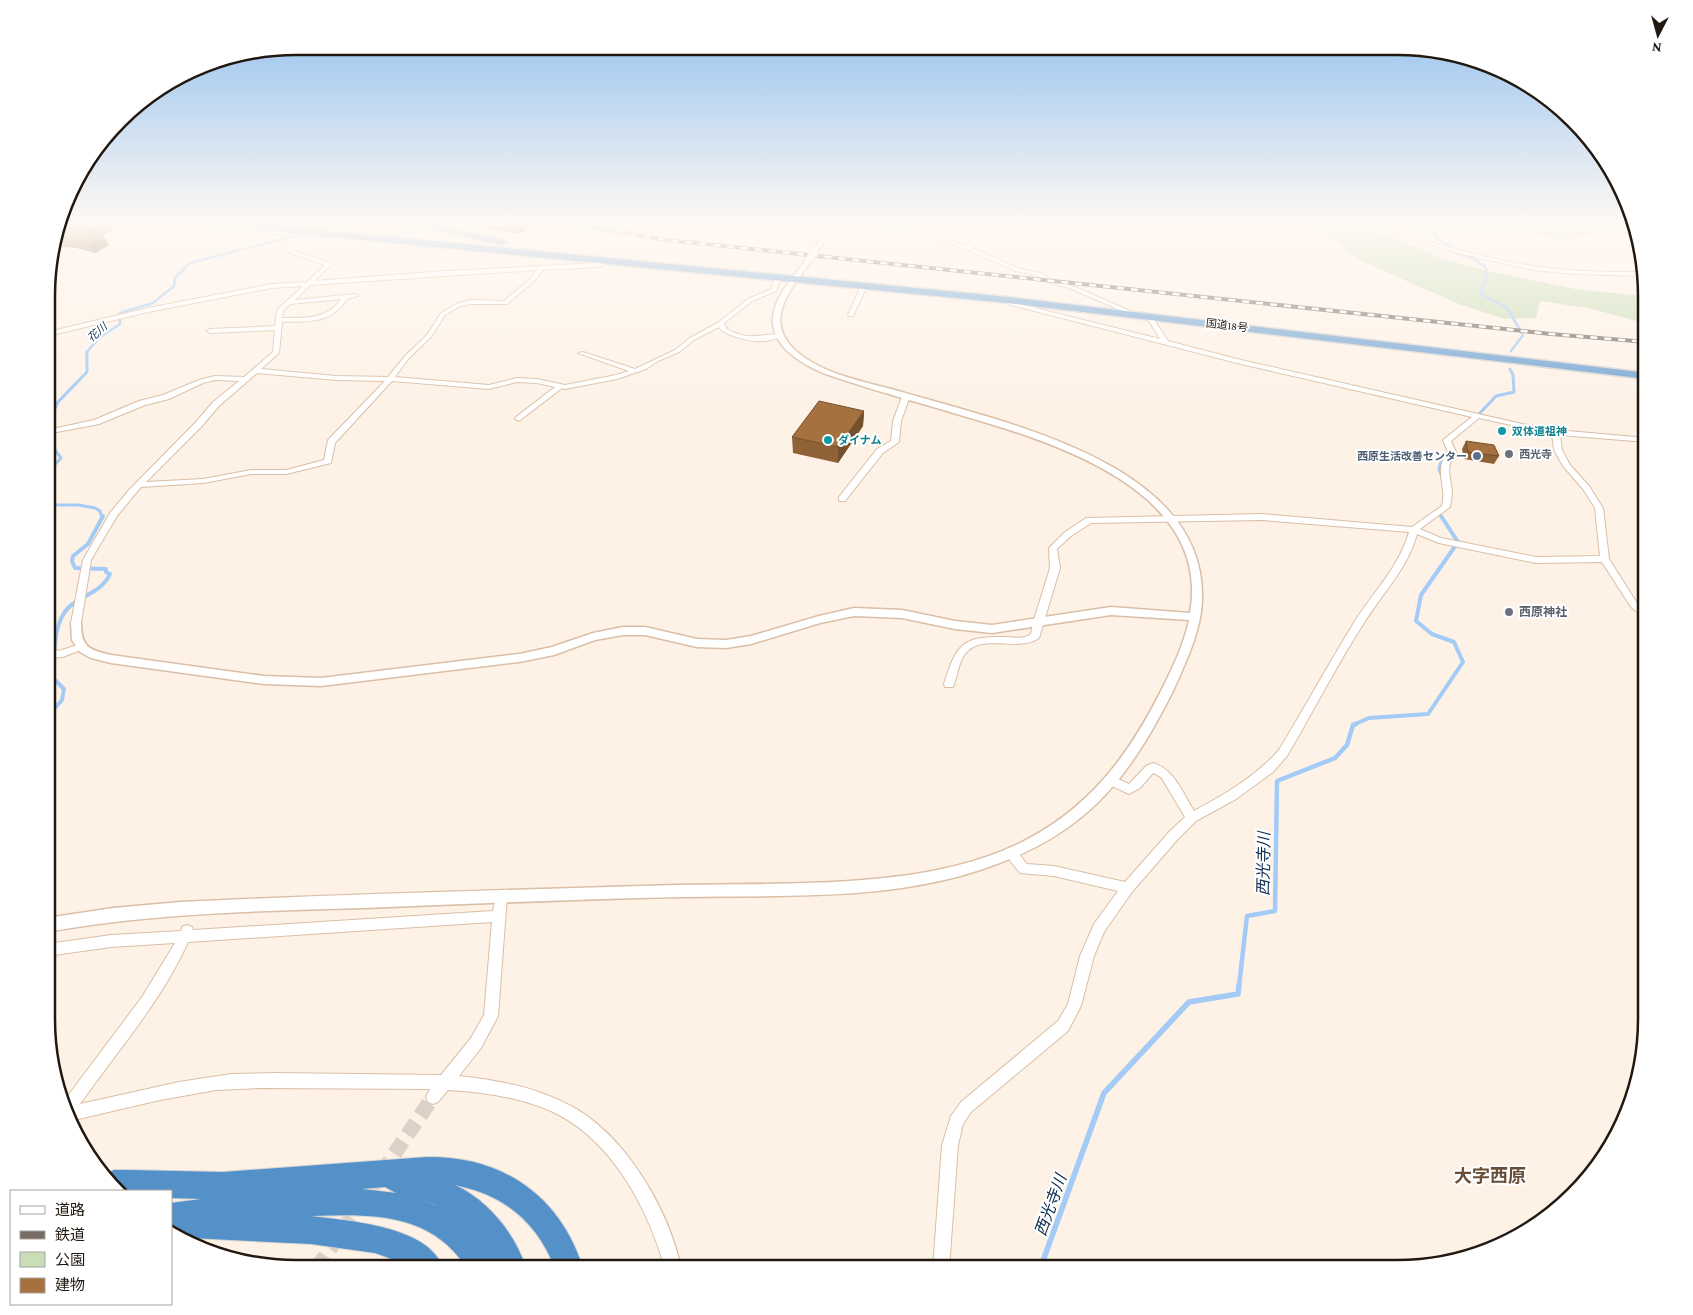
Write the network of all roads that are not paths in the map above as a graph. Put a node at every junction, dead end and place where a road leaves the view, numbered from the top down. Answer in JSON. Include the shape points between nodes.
{"nodes":[{"id":1,"x":305,"y":283,"type":"edge"},
{"id":2,"x":310,"y":283,"type":"edge"},
{"id":3,"x":529,"y":283,"type":"edge"},
{"id":4,"x":776,"y":283,"type":"edge"},
{"id":5,"x":793,"y":283,"type":"edge"},
{"id":6,"x":838,"y":283,"type":"edge"},
{"id":7,"x":1060,"y":283,"type":"edge"},
{"id":8,"x":864,"y":286,"type":"junction"},
{"id":9,"x":355,"y":296,"type":"dead end"},
{"id":10,"x":345,"y":298,"type":"junction"},
{"id":11,"x":1008,"y":300,"type":"junction"},
{"id":12,"x":289,"y":302,"type":"junction"},
{"id":13,"x":851,"y":314,"type":"dead end"},
{"id":14,"x":1134,"y":314,"type":"junction"},
{"id":15,"x":1149,"y":316,"type":"junction"},
{"id":16,"x":280,"y":320,"type":"junction"},
{"id":17,"x":720,"y":323,"type":"junction"},
{"id":18,"x":279,"y":328,"type":"junction"},
{"id":19,"x":210,"y":331,"type":"dead end"},
{"id":20,"x":55,"y":332,"type":"edge"},
{"id":21,"x":779,"y":336,"type":"junction"},
{"id":22,"x":1165,"y":342,"type":"junction"},
{"id":23,"x":581,"y":353,"type":"dead end"},
{"id":24,"x":633,"y":370,"type":"junction"},
{"id":25,"x":257,"y":371,"type":"junction"},
{"id":26,"x":1638,"y":375,"type":"edge"},
{"id":27,"x":245,"y":379,"type":"junction"},
{"id":28,"x":390,"y":379,"type":"junction"},
{"id":29,"x":559,"y":386,"type":"junction"},
{"id":30,"x":906,"y":396,"type":"junction"},
{"id":31,"x":1479,"y":415,"type":"junction"},
{"id":32,"x":519,"y":419,"type":"dead end"},
{"id":33,"x":55,"y":430,"type":"edge"},
{"id":34,"x":1556,"y":432,"type":"junction"},
{"id":35,"x":1638,"y":439,"type":"edge"},
{"id":36,"x":139,"y":485,"type":"junction"},
{"id":37,"x":842,"y":499,"type":"dead end"},
{"id":38,"x":1169,"y":518,"type":"junction"},
{"id":39,"x":1414,"y":530,"type":"junction"},
{"id":40,"x":1605,"y":559,"type":"junction"},
{"id":41,"x":1638,"y":609,"type":"edge"},
{"id":42,"x":1196,"y":617,"type":"junction"},
{"id":43,"x":76,"y":623,"type":"joint"},
{"id":44,"x":1038,"y":623,"type":"junction"},
{"id":45,"x":80,"y":647,"type":"junction"},
{"id":46,"x":55,"y":654,"type":"edge"},
{"id":47,"x":949,"y":684,"type":"dead end"},
{"id":48,"x":1112,"y":781,"type":"junction"},
{"id":49,"x":1192,"y":818,"type":"junction"},
{"id":50,"x":1010,"y":854,"type":"junction"},
{"id":51,"x":1128,"y":888,"type":"junction"},
{"id":52,"x":501,"y":896,"type":"junction"},
{"id":53,"x":500,"y":916,"type":"junction"},
{"id":54,"x":55,"y":924,"type":"edge"},
{"id":55,"x":186,"y":933,"type":"junction"},
{"id":56,"x":55,"y":949,"type":"edge"},
{"id":57,"x":444,"y":1082,"type":"junction"},
{"id":58,"x":433,"y":1097,"type":"tunnel mouth"},
{"id":59,"x":71,"y":1105,"type":"edge"},
{"id":60,"x":74,"y":1113,"type":"edge"},
{"id":61,"x":348,"y":1176,"type":"junction"},
{"id":62,"x":121,"y":1184,"type":"edge"},
{"id":63,"x":172,"y":1217,"type":"edge"},
{"id":64,"x":172,"y":1224,"type":"edge"},
{"id":65,"x":421,"y":1260,"type":"edge"},
{"id":66,"x":478,"y":1260,"type":"edge"},
{"id":67,"x":508,"y":1260,"type":"edge"},
{"id":68,"x":566,"y":1260,"type":"edge"},
{"id":69,"x":671,"y":1260,"type":"edge"},
{"id":70,"x":941,"y":1260,"type":"edge"}],
"edges":[{"from":1,"to":20,"type":"street","via":[[207,297]]},
{"from":2,"to":12,"type":"street"},
{"from":3,"to":28,"type":"street","via":[[505,303],[471,302],[451,308]]},
{"from":4,"to":17,"type":"street","via":[[774,290],[750,300]]},
{"from":5,"to":21,"type":"street","via":[[774,316]]},
{"from":6,"to":8,"type":"highway","name":"国道18号"},
{"from":7,"to":14,"type":"street"},
{"from":8,"to":11,"type":"highway","name":"国道18号"},
{"from":8,"to":13,"type":"street"},
{"from":9,"to":10,"type":"street"},
{"from":10,"to":12,"type":"street"},
{"from":10,"to":16,"type":"street","via":[[335,313],[321,318]]},
{"from":11,"to":14,"type":"highway","name":"国道18号"},
{"from":11,"to":22,"type":"street","via":[[1013,304]]},
{"from":12,"to":16,"type":"street","via":[[280,310]]},
{"from":14,"to":15,"type":"highway","name":"国道18号"},
{"from":15,"to":22,"type":"street"},
{"from":15,"to":26,"type":"highway","name":"国道18号"},
{"from":16,"to":18,"type":"street"},
{"from":17,"to":21,"type":"street","via":[[724,330],[745,338]]},
{"from":17,"to":24,"type":"street","via":[[677,351],[644,368]]},
{"from":18,"to":19,"type":"street"},
{"from":18,"to":25,"type":"street","via":[[276,353]]},
{"from":21,"to":30,"type":"street","via":[[795,354],[815,367]]},
{"from":22,"to":31,"type":"street"},
{"from":23,"to":24,"type":"street"},
{"from":24,"to":29,"type":"street","via":[[618,377]]},
{"from":25,"to":27,"type":"street"},
{"from":25,"to":28,"type":"street"},
{"from":27,"to":33,"type":"street","via":[[201,381],[96,422]]},
{"from":27,"to":36,"type":"street","via":[[216,404]]},
{"from":28,"to":29,"type":"street","via":[[489,387],[517,380]]},
{"from":28,"to":36,"type":"street","via":[[331,442],[328,461],[286,472],[251,472],[203,481]]},
{"from":29,"to":32,"type":"street"},
{"from":30,"to":37,"type":"street","via":[[897,421],[895,442],[880,451]]},
{"from":30,"to":38,"type":"street","via":[[1085,454],[1135,484]]},
{"from":31,"to":34,"type":"street"},
{"from":31,"to":39,"type":"street","via":[[1447,440],[1452,452],[1447,458],[1444,475],[1448,492],[1446,507]]},
{"from":34,"to":35,"type":"street"},
{"from":34,"to":40,"type":"street","via":[[1558,450],[1567,466],[1599,508]]},
{"from":36,"to":43,"type":"street","via":[[113,515],[87,560]]},
{"from":38,"to":39,"type":"street","via":[[1262,517]]},
{"from":38,"to":42,"type":"street","via":[[1179,531],[1194,564],[1198,583]]},
{"from":38,"to":44,"type":"street","via":[[1089,520],[1068,534],[1053,548],[1054,568]]},
{"from":39,"to":40,"type":"street","via":[[1440,540],[1529,559]]},
{"from":39,"to":49,"type":"street","via":[[1402,562],[1354,631],[1283,753],[1269,769],[1232,796]]},
{"from":40,"to":41,"type":"street"},
{"from":42,"to":44,"type":"street","via":[[1111,611]]},
{"from":42,"to":48,"type":"street","via":[[1171,681],[1134,750]]},
{"from":43,"to":45,"type":"street","via":[[76,639]]},
{"from":44,"to":45,"type":"street","via":[[981,628],[902,614],[854,612],[750,640],[717,645],[634,630],[593,637],[554,651],[519,658],[322,682],[264,680],[143,664],[100,656]]},
{"from":44,"to":47,"type":"street","via":[[1036,636],[1028,641],[984,640],[968,645],[957,657]]},
{"from":45,"to":46,"type":"street"},
{"from":48,"to":49,"type":"street","via":[[1134,788],[1149,769],[1153,766],[1159,768]]},
{"from":48,"to":50,"type":"street","via":[[1067,822]]},
{"from":49,"to":51,"type":"street"},
{"from":50,"to":51,"type":"street","via":[[1024,869],[1054,871]]},
{"from":50,"to":52,"type":"street","via":[[956,871],[888,883]]},
{"from":51,"to":70,"type":"street","via":[[1099,928],[1087,956],[1074,1006],[1063,1026],[966,1107],[956,1121],[949,1154]]},
{"from":52,"to":53,"type":"street"},
{"from":52,"to":54,"type":"street","via":[[156,910]]},
{"from":53,"to":55,"type":"street"},
{"from":53,"to":57,"type":"street","via":[[491,1016],[476,1043]]},
{"from":55,"to":56,"type":"street"},
{"from":55,"to":59,"type":"street","via":[[174,961]]},
{"from":57,"to":58,"type":"street"},
{"from":57,"to":60,"type":"street","via":[[218,1083]]},
{"from":57,"to":69,"type":"street","via":[[523,1094],[582,1121],[622,1162],[643,1193],[661,1226]]},
{"from":61,"to":62,"type":"highway","via":[[238,1186]]},
{"from":61,"to":67,"type":"highway","via":[[409,1181],[454,1199],[474,1212],[492,1232]]},
{"from":61,"to":68,"type":"highway","via":[[458,1172],[481,1177],[517,1194],[536,1210],[550,1228]]},
{"from":63,"to":66,"type":"highway","via":[[338,1202],[393,1206],[437,1219],[456,1232]]},
{"from":64,"to":65,"type":"highway","via":[[258,1226],[348,1234],[375,1238]]}]}
